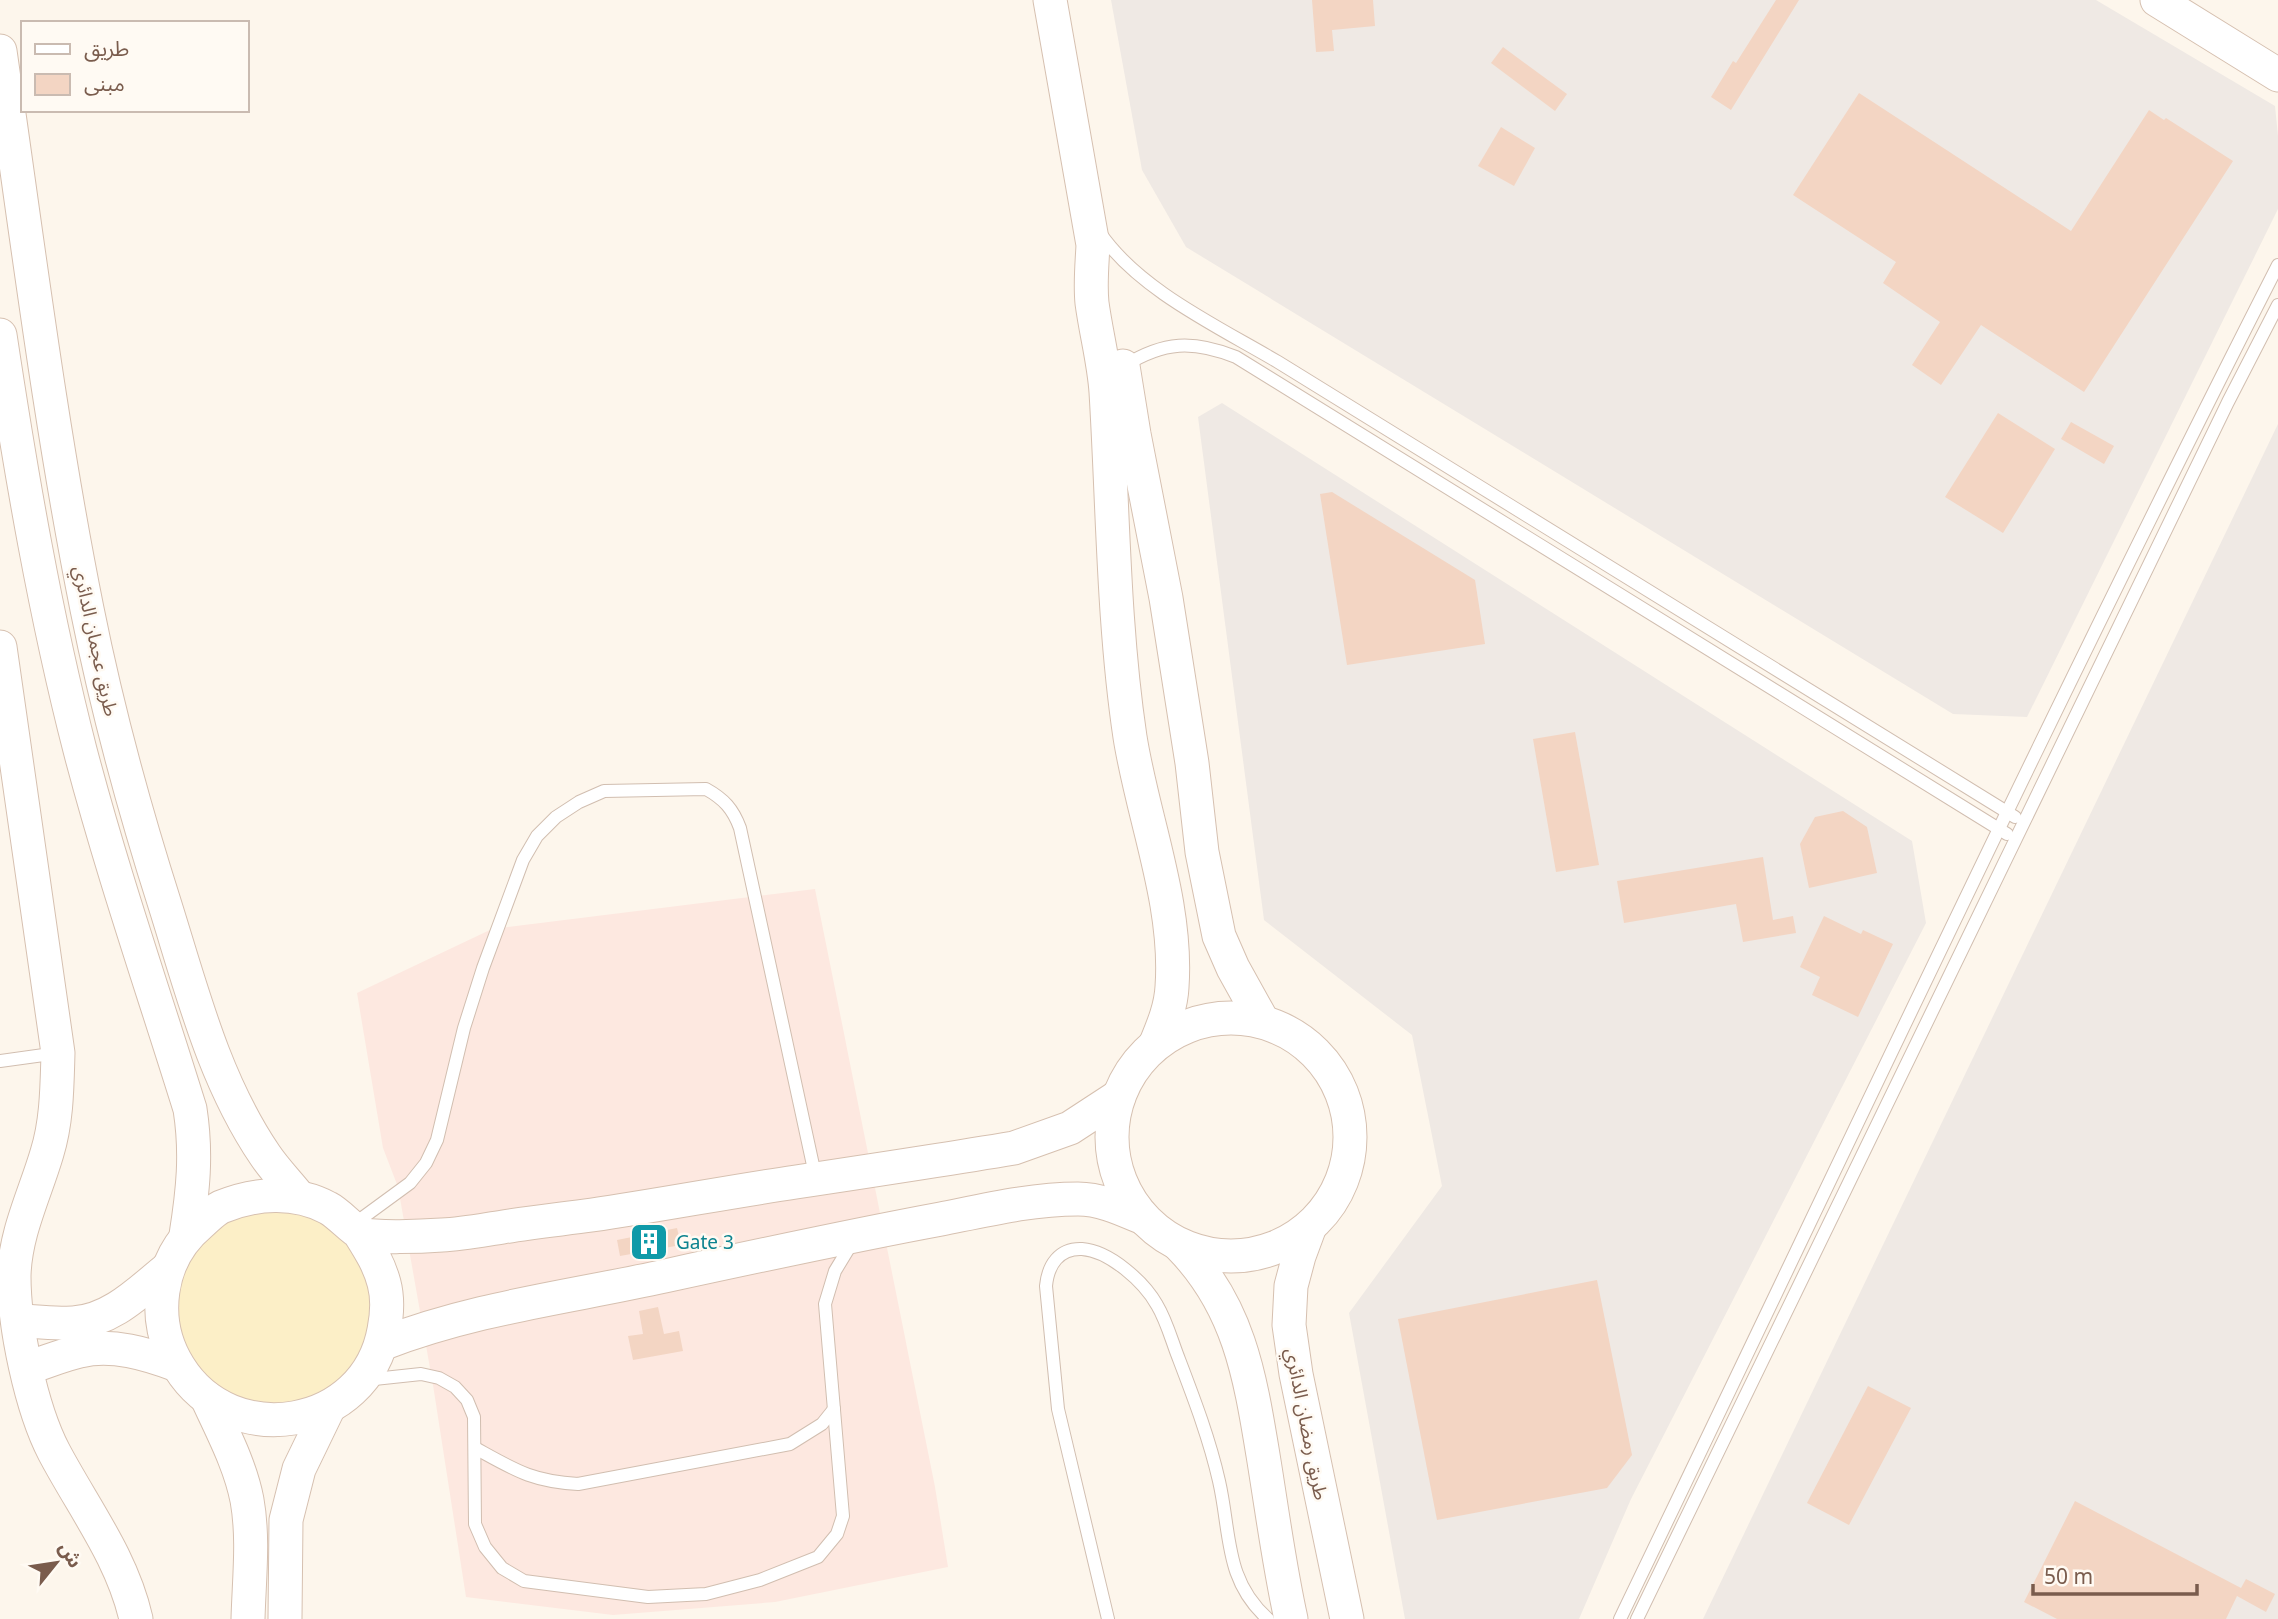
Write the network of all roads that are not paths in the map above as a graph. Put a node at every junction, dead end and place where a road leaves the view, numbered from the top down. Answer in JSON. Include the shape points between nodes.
{"nodes":[{"id":1,"x":1050,"y":0,"type":"edge"},
{"id":2,"x":2157,"y":0,"type":"edge"},
{"id":3,"x":2191,"y":0,"type":"edge"},
{"id":4,"x":0,"y":51,"type":"edge"},
{"id":5,"x":2278,"y":53,"type":"edge"},
{"id":6,"x":2278,"y":75,"type":"edge"},
{"id":7,"x":1091,"y":230,"type":"junction"},
{"id":8,"x":2278,"y":265,"type":"edge"},
{"id":9,"x":2278,"y":305,"type":"edge"},
{"id":10,"x":0,"y":335,"type":"edge"},
{"id":11,"x":1124,"y":366,"type":"junction"},
{"id":12,"x":0,"y":647,"type":"edge"},
{"id":13,"x":2008,"y":813,"type":"junction"},
{"id":14,"x":2024,"y":823,"type":"junction"},
{"id":15,"x":2000,"y":830,"type":"junction"},
{"id":16,"x":2016,"y":839,"type":"junction"},
{"id":17,"x":1263,"y":1021,"type":"junction"},
{"id":18,"x":1156,"y":1044,"type":"junction"},
{"id":19,"x":58,"y":1053,"type":"junction"},
{"id":20,"x":0,"y":1061,"type":"edge"},
{"id":21,"x":1119,"y":1096,"type":"junction"},
{"id":22,"x":808,"y":1180,"type":"junction"},
{"id":23,"x":299,"y":1197,"type":"junction"},
{"id":24,"x":1143,"y":1218,"type":"junction"},
{"id":25,"x":356,"y":1229,"type":"junction"},
{"id":26,"x":1309,"y":1229,"type":"junction"},
{"id":27,"x":861,"y":1233,"type":"junction"},
{"id":28,"x":186,"y":1235,"type":"junction"},
{"id":29,"x":1180,"y":1246,"type":"junction"},
{"id":30,"x":167,"y":1269,"type":"junction"},
{"id":31,"x":18,"y":1321,"type":"junction"},
{"id":32,"x":382,"y":1343,"type":"junction"},
{"id":33,"x":177,"y":1365,"type":"junction"},
{"id":34,"x":27,"y":1368,"type":"junction"},
{"id":35,"x":361,"y":1380,"type":"junction"},
{"id":36,"x":207,"y":1398,"type":"junction"},
{"id":37,"x":329,"y":1407,"type":"junction"},
{"id":38,"x":834,"y":1409,"type":"junction"},
{"id":39,"x":475,"y":1448,"type":"junction"},
{"id":40,"x":136,"y":1619,"type":"edge"},
{"id":41,"x":248,"y":1619,"type":"edge"},
{"id":42,"x":285,"y":1619,"type":"edge"},
{"id":43,"x":1108,"y":1619,"type":"edge"},
{"id":44,"x":1268,"y":1619,"type":"edge"},
{"id":45,"x":1292,"y":1619,"type":"edge"},
{"id":46,"x":1347,"y":1619,"type":"edge"},
{"id":47,"x":1620,"y":1619,"type":"edge"},
{"id":48,"x":1637,"y":1619,"type":"edge"}],
"edges":[{"from":1,"to":7,"type":"street"},
{"from":2,"to":6,"type":"street"},
{"from":3,"to":5,"type":"street"},
{"from":4,"to":23,"type":"street","name":"طريق عجمان الدائري","via":[[66,494],[118,738],[150,857],[213,1054],[265,1157]]},
{"from":7,"to":11,"type":"street","via":[[1111,292]]},
{"from":7,"to":13,"type":"lane","via":[[1162,293]]},
{"from":7,"to":18,"type":"street","via":[[1122,669],[1130,737],[1172,943],[1172,989]]},
{"from":8,"to":13,"type":"lane"},
{"from":9,"to":14,"type":"lane"},
{"from":10,"to":28,"type":"street","name":"طريق عجمان الدائري","via":[[50,618],[80,749],[190,1109],[194,1182]]},
{"from":11,"to":15,"type":"lane","via":[[1166,346],[1202,346],[1236,357]]},
{"from":11,"to":17,"type":"street","via":[[1219,936]]},
{"from":12,"to":19,"type":"street"},
{"from":13,"to":14,"type":"lane"},
{"from":13,"to":15,"type":"lane"},
{"from":14,"to":16,"type":"lane"},
{"from":15,"to":16,"type":"lane"},
{"from":15,"to":47,"type":"lane"},
{"from":16,"to":48,"type":"lane"},
{"from":17,"to":18,"type":"street","via":[[1226,1017],[1189,1025]]},
{"from":17,"to":26,"type":"street","via":[[1297,1037],[1324,1062],[1343,1094],[1351,1130],[1348,1167],[1333,1201]]},
{"from":18,"to":21,"type":"street","via":[[1134,1068]]},
{"from":19,"to":20,"type":"lane"},
{"from":19,"to":31,"type":"street","via":[[57,1102],[48,1150],[19,1235],[14,1276]]},
{"from":21,"to":22,"type":"street","via":[[1070,1128],[1014,1149]]},
{"from":21,"to":24,"type":"street","via":[[1112,1128],[1114,1160],[1125,1191]]},
{"from":22,"to":25,"type":"street","via":[[739,1211],[596,1234],[508,1226],[401,1237]]},
{"from":22,"to":25,"type":"lane","via":[[733,811],[706,789],[604,792],[556,817],[537,836],[523,860],[482,968],[437,1140],[410,1182]]},
{"from":23,"to":25,"type":"street","via":[[328,1208]]},
{"from":23,"to":28,"type":"street","via":[[258,1195],[218,1209]]},
{"from":24,"to":27,"type":"street","via":[[1107,1203],[1055,1199]]},
{"from":24,"to":29,"type":"street"},
{"from":25,"to":32,"type":"street","via":[[376,1258],[385,1286],[387,1315]]},
{"from":26,"to":29,"type":"street","via":[[1280,1247],[1248,1256],[1213,1256]]},
{"from":26,"to":46,"type":"street","name":"طريق رمضان الدائري","via":[[1291,1286],[1289,1325]]},
{"from":27,"to":32,"type":"street","via":[[807,1244],[769,1268],[666,1295],[581,1308],[513,1305]]},
{"from":27,"to":38,"type":"lane","via":[[835,1271],[825,1304]]},
{"from":28,"to":30,"type":"street"},
{"from":29,"to":45,"type":"street","via":[[1220,1297],[1238,1337],[1252,1385]]},
{"from":30,"to":31,"type":"street","via":[[102,1317],[75,1323]]},
{"from":30,"to":33,"type":"street","via":[[161,1301],[164,1335]]},
{"from":31,"to":34,"type":"street"},
{"from":32,"to":35,"type":"street"},
{"from":33,"to":34,"type":"street","via":[[104,1348]]},
{"from":33,"to":36,"type":"street"},
{"from":34,"to":40,"type":"street","via":[[54,1451],[100,1528]]},
{"from":35,"to":37,"type":"street"},
{"from":35,"to":39,"type":"lane","via":[[421,1374],[455,1387],[474,1416]]},
{"from":36,"to":37,"type":"street","via":[[236,1414],[267,1421],[299,1418]]},
{"from":36,"to":41,"type":"street","via":[[246,1497],[250,1525]]},
{"from":37,"to":42,"type":"street","via":[[299,1469],[286,1520]]},
{"from":38,"to":39,"type":"lane","via":[[822,1424],[790,1444],[578,1485],[526,1476]]},
{"from":38,"to":39,"type":"lane","via":[[843,1516],[837,1534],[818,1557],[760,1580],[706,1594],[648,1597],[524,1581],[502,1568],[485,1547],[475,1524]]},
{"from":43,"to":44,"type":"lane","via":[[1056,1392],[1047,1271],[1069,1250],[1084,1249],[1114,1261],[1139,1280],[1158,1305],[1202,1418],[1225,1505],[1228,1548],[1235,1570],[1246,1593]]}]}
